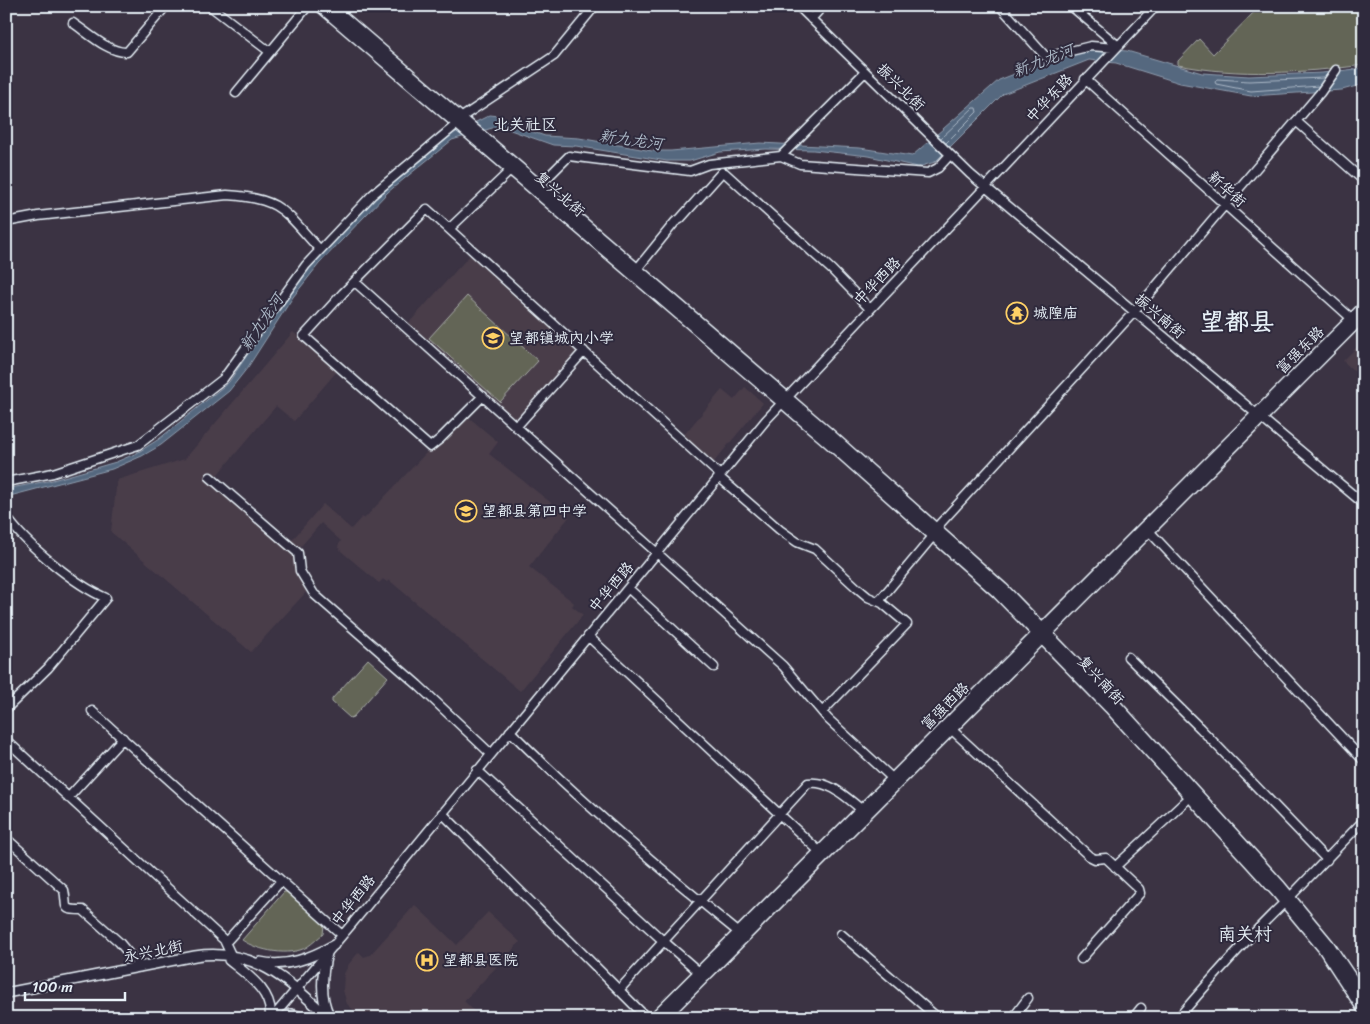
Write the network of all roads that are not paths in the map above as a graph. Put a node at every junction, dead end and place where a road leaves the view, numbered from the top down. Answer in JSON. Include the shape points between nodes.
{"nodes":[{"id":1,"x":166,"y":6,"type":"edge"},
{"id":2,"x":210,"y":6,"type":"edge"},
{"id":3,"x":308,"y":6,"type":"edge"},
{"id":4,"x":319,"y":6,"type":"edge"},
{"id":5,"x":332,"y":6,"type":"edge"},
{"id":6,"x":595,"y":6,"type":"edge"},
{"id":7,"x":798,"y":6,"type":"edge"},
{"id":8,"x":823,"y":6,"type":"edge"},
{"id":9,"x":1071,"y":6,"type":"edge"},
{"id":10,"x":1156,"y":6,"type":"edge"},
{"id":11,"x":1005,"y":8,"type":"edge"},
{"id":12,"x":811,"y":19,"type":"junction"},
{"id":13,"x":73,"y":23,"type":"dead end"},
{"id":14,"x":1115,"y":48,"type":"junction"},
{"id":15,"x":270,"y":52,"type":"junction"},
{"id":16,"x":1336,"y":70,"type":"dead end"},
{"id":17,"x":865,"y":72,"type":"junction"},
{"id":18,"x":1085,"y":80,"type":"junction"},
{"id":19,"x":236,"y":93,"type":"dead end"},
{"id":20,"x":1296,"y":121,"type":"junction"},
{"id":21,"x":461,"y":122,"type":"junction"},
{"id":22,"x":477,"y":136,"type":"junction"},
{"id":23,"x":783,"y":154,"type":"junction"},
{"id":24,"x":949,"y":154,"type":"junction"},
{"id":25,"x":511,"y":170,"type":"junction"},
{"id":26,"x":1364,"y":181,"type":"edge"},
{"id":27,"x":540,"y":185,"type":"junction"},
{"id":28,"x":985,"y":187,"type":"junction"},
{"id":29,"x":1224,"y":205,"type":"junction"},
{"id":30,"x":6,"y":222,"type":"edge"},
{"id":31,"x":448,"y":229,"type":"junction"},
{"id":32,"x":320,"y":250,"type":"junction"},
{"id":33,"x":638,"y":269,"type":"junction"},
{"id":34,"x":355,"y":282,"type":"junction"},
{"id":35,"x":1364,"y":306,"type":"edge"},
{"id":36,"x":870,"y":309,"type":"junction"},
{"id":37,"x":1134,"y":312,"type":"junction"},
{"id":38,"x":1364,"y":316,"type":"edge"},
{"id":39,"x":1351,"y":318,"type":"junction"},
{"id":40,"x":584,"y":351,"type":"junction"},
{"id":41,"x":483,"y":396,"type":"junction"},
{"id":42,"x":784,"y":400,"type":"junction"},
{"id":43,"x":1258,"y":416,"type":"junction"},
{"id":44,"x":516,"y":427,"type":"junction"},
{"id":45,"x":720,"y":476,"type":"junction"},
{"id":46,"x":210,"y":477,"type":"dead end"},
{"id":47,"x":6,"y":482,"type":"edge"},
{"id":48,"x":1364,"y":504,"type":"edge"},
{"id":49,"x":6,"y":516,"type":"edge"},
{"id":50,"x":1150,"y":530,"type":"junction"},
{"id":51,"x":935,"y":531,"type":"junction"},
{"id":52,"x":656,"y":554,"type":"junction"},
{"id":53,"x":628,"y":588,"type":"junction"},
{"id":54,"x":879,"y":601,"type":"junction"},
{"id":55,"x":1042,"y":633,"type":"junction"},
{"id":56,"x":588,"y":636,"type":"junction"},
{"id":57,"x":1128,"y":657,"type":"dead end"},
{"id":58,"x":714,"y":667,"type":"dead end"},
{"id":59,"x":6,"y":709,"type":"edge"},
{"id":60,"x":92,"y":711,"type":"dead end"},
{"id":61,"x":822,"y":712,"type":"junction"},
{"id":62,"x":951,"y":730,"type":"junction"},
{"id":63,"x":510,"y":731,"type":"junction"},
{"id":64,"x":123,"y":738,"type":"junction"},
{"id":65,"x":6,"y":740,"type":"edge"},
{"id":66,"x":490,"y":754,"type":"junction"},
{"id":67,"x":1364,"y":761,"type":"edge"},
{"id":68,"x":477,"y":770,"type":"junction"},
{"id":69,"x":892,"y":778,"type":"junction"},
{"id":70,"x":1190,"y":797,"type":"junction"},
{"id":71,"x":68,"y":798,"type":"junction"},
{"id":72,"x":861,"y":809,"type":"junction"},
{"id":73,"x":442,"y":813,"type":"junction"},
{"id":74,"x":779,"y":813,"type":"junction"},
{"id":75,"x":1364,"y":820,"type":"edge"},
{"id":76,"x":6,"y":838,"type":"edge"},
{"id":77,"x":819,"y":852,"type":"junction"},
{"id":78,"x":1326,"y":860,"type":"junction"},
{"id":79,"x":1115,"y":867,"type":"junction"},
{"id":80,"x":281,"y":880,"type":"junction"},
{"id":81,"x":1287,"y":899,"type":"junction"},
{"id":82,"x":699,"y":900,"type":"junction"},
{"id":83,"x":738,"y":932,"type":"junction"},
{"id":84,"x":841,"y":934,"type":"dead end"},
{"id":85,"x":342,"y":935,"type":"junction"},
{"id":86,"x":663,"y":941,"type":"junction"},
{"id":87,"x":226,"y":942,"type":"junction"},
{"id":88,"x":330,"y":949,"type":"junction"},
{"id":89,"x":230,"y":957,"type":"junction"},
{"id":90,"x":247,"y":959,"type":"junction"},
{"id":91,"x":1081,"y":959,"type":"dead end"},
{"id":92,"x":140,"y":967,"type":"junction"},
{"id":93,"x":699,"y":972,"type":"junction"},
{"id":94,"x":620,"y":990,"type":"junction"},
{"id":95,"x":295,"y":991,"type":"junction"},
{"id":96,"x":6,"y":993,"type":"edge"},
{"id":97,"x":1364,"y":996,"type":"edge"},
{"id":98,"x":1028,"y":998,"type":"dead end"},
{"id":99,"x":6,"y":1000,"type":"edge"},
{"id":100,"x":1141,"y":1008,"type":"dead end"},
{"id":101,"x":1364,"y":1012,"type":"edge"},
{"id":102,"x":271,"y":1018,"type":"edge"},
{"id":103,"x":278,"y":1018,"type":"edge"},
{"id":104,"x":304,"y":1018,"type":"edge"},
{"id":105,"x":320,"y":1018,"type":"edge"},
{"id":106,"x":330,"y":1018,"type":"edge"},
{"id":107,"x":647,"y":1018,"type":"edge"},
{"id":108,"x":653,"y":1018,"type":"edge"},
{"id":109,"x":664,"y":1018,"type":"edge"},
{"id":110,"x":938,"y":1018,"type":"edge"},
{"id":111,"x":1013,"y":1018,"type":"edge"},
{"id":112,"x":1133,"y":1018,"type":"edge"},
{"id":113,"x":1178,"y":1018,"type":"edge"}],
"edges":[{"from":1,"to":13,"type":"street","via":[[127,52],[108,47]]},
{"from":2,"to":15,"type":"street"},
{"from":3,"to":15,"type":"street"},
{"from":4,"to":21,"type":"main road","name":"复兴北街"},
{"from":5,"to":21,"type":"main road","name":"复兴北街"},
{"from":6,"to":21,"type":"street","via":[[554,56]]},
{"from":7,"to":12,"type":"street","name":"振兴北街"},
{"from":8,"to":12,"type":"street"},
{"from":9,"to":14,"type":"street"},
{"from":10,"to":14,"type":"street","name":"中华东路"},
{"from":11,"to":14,"type":"street","via":[[1046,57],[1090,46]]},
{"from":12,"to":17,"type":"street","name":"振兴北街"},
{"from":14,"to":18,"type":"street","name":"中华东路"},
{"from":15,"to":19,"type":"street"},
{"from":16,"to":20,"type":"street"},
{"from":17,"to":23,"type":"street"},
{"from":17,"to":24,"type":"street","name":"振兴北街"},
{"from":18,"to":28,"type":"street","name":"中华东路"},
{"from":18,"to":29,"type":"street","name":"新华街"},
{"from":20,"to":26,"type":"street"},
{"from":20,"to":29,"type":"street"},
{"from":21,"to":22,"type":"main road","name":"复兴北街"},
{"from":21,"to":32,"type":"street","via":[[384,183]]},
{"from":22,"to":25,"type":"main road","name":"复兴北街"},
{"from":22,"to":27,"type":"main road","name":"复兴北街"},
{"from":23,"to":24,"type":"street","via":[[800,164],[928,172],[938,168]]},
{"from":23,"to":27,"type":"street","via":[[709,164],[690,171],[569,156]]},
{"from":24,"to":28,"type":"street","name":"振兴北街"},
{"from":25,"to":31,"type":"street"},
{"from":25,"to":42,"type":"main road","name":"复兴北街"},
{"from":27,"to":33,"type":"main road","name":"复兴北街"},
{"from":28,"to":36,"type":"street","name":"中华西路"},
{"from":28,"to":37,"type":"street","name":"振兴南街"},
{"from":29,"to":37,"type":"street"},
{"from":29,"to":39,"type":"street","name":"新华街"},
{"from":30,"to":32,"type":"street","via":[[227,195],[243,196],[279,206]]},
{"from":31,"to":34,"type":"street","via":[[428,209]]},
{"from":31,"to":40,"type":"street"},
{"from":32,"to":47,"type":"street","via":[[292,283],[229,373],[146,439],[130,448],[53,473]]},
{"from":33,"to":36,"type":"street","via":[[675,222],[722,172],[832,270]]},
{"from":33,"to":42,"type":"main road","name":"复兴北街"},
{"from":34,"to":41,"type":"street"},
{"from":34,"to":41,"type":"street","via":[[304,336],[430,447]]},
{"from":35,"to":39,"type":"main road","name":"富强东路"},
{"from":36,"to":42,"type":"street","name":"中华西路"},
{"from":37,"to":43,"type":"street","name":"振兴南街"},
{"from":37,"to":51,"type":"street"},
{"from":38,"to":43,"type":"main road","name":"富强东路"},
{"from":39,"to":43,"type":"main road","name":"富强东路"},
{"from":40,"to":44,"type":"street"},
{"from":40,"to":45,"type":"street"},
{"from":41,"to":44,"type":"street"},
{"from":42,"to":45,"type":"street","name":"中华西路"},
{"from":42,"to":51,"type":"main road","name":"复兴南街"},
{"from":43,"to":48,"type":"street","name":"振兴南街"},
{"from":43,"to":50,"type":"main road","name":"富强西路"},
{"from":43,"to":55,"type":"main road","name":"富强西路"},
{"from":44,"to":52,"type":"street"},
{"from":45,"to":52,"type":"street","name":"中华西路"},
{"from":45,"to":54,"type":"street","via":[[780,530],[815,549],[856,587]]},
{"from":46,"to":66,"type":"street","via":[[298,553],[300,570],[314,594],[418,685]]},
{"from":49,"to":59,"type":"street","via":[[16,530],[78,584],[106,598],[42,674]]},
{"from":50,"to":55,"type":"main road","name":"富强西路"},
{"from":50,"to":67,"type":"street"},
{"from":51,"to":54,"type":"street"},
{"from":51,"to":55,"type":"main road","name":"复兴南街"},
{"from":52,"to":53,"type":"street","name":"中华西路"},
{"from":52,"to":61,"type":"street","via":[[782,666]]},
{"from":53,"to":56,"type":"street","name":"中华西路"},
{"from":53,"to":58,"type":"street"},
{"from":54,"to":61,"type":"street","via":[[908,624]]},
{"from":55,"to":62,"type":"main road","name":"富强西路"},
{"from":55,"to":69,"type":"main road","name":"富强西路"},
{"from":55,"to":70,"type":"main road","name":"复兴南街"},
{"from":55,"to":81,"type":"main road","name":"复兴南街","via":[[1148,739]]},
{"from":56,"to":63,"type":"street","name":"中华西路"},
{"from":56,"to":74,"type":"street"},
{"from":57,"to":78,"type":"street"},
{"from":60,"to":64,"type":"street"},
{"from":61,"to":69,"type":"street"},
{"from":62,"to":79,"type":"street","via":[[1089,856],[1106,858]]},
{"from":62,"to":109,"type":"main road","name":"富强西路"},
{"from":63,"to":66,"type":"street","name":"中华西路"},
{"from":63,"to":82,"type":"street","via":[[574,794]]},
{"from":64,"to":71,"type":"street"},
{"from":64,"to":80,"type":"street"},
{"from":65,"to":71,"type":"street"},
{"from":66,"to":68,"type":"street","name":"中华西路"},
{"from":68,"to":73,"type":"street","name":"中华西路"},
{"from":68,"to":86,"type":"street"},
{"from":69,"to":72,"type":"main road","name":"富强西路"},
{"from":70,"to":79,"type":"street"},
{"from":70,"to":81,"type":"main road","name":"复兴南街"},
{"from":71,"to":87,"type":"street"},
{"from":72,"to":74,"type":"street","via":[[839,792],[818,782],[808,782]]},
{"from":72,"to":77,"type":"main road","name":"富强西路"},
{"from":73,"to":85,"type":"street","name":"中华西路"},
{"from":73,"to":94,"type":"street"},
{"from":74,"to":77,"type":"street"},
{"from":74,"to":82,"type":"street"},
{"from":75,"to":78,"type":"street"},
{"from":76,"to":92,"type":"street","via":[[64,890],[63,902],[67,908],[84,910],[119,942]]},
{"from":77,"to":83,"type":"main road","name":"富强西路"},
{"from":78,"to":81,"type":"street"},
{"from":79,"to":91,"type":"street","via":[[1139,889],[1140,894]]},
{"from":80,"to":85,"type":"street"},
{"from":80,"to":87,"type":"street"},
{"from":81,"to":97,"type":"main road","name":"复兴南街","via":[[1330,944]]},
{"from":81,"to":101,"type":"main road","name":"复兴南街"},
{"from":81,"to":113,"type":"street","via":[[1247,938],[1235,956]]},
{"from":82,"to":83,"type":"street"},
{"from":82,"to":86,"type":"street"},
{"from":83,"to":93,"type":"main road","name":"富强西路"},
{"from":84,"to":110,"type":"street"},
{"from":85,"to":88,"type":"street","name":"中华西路"},
{"from":86,"to":93,"type":"street"},
{"from":86,"to":94,"type":"street"},
{"from":87,"to":89,"type":"street"},
{"from":88,"to":90,"type":"main road","via":[[279,965]]},
{"from":88,"to":95,"type":"street","name":"中华西路"},
{"from":88,"to":106,"type":"main road","via":[[322,991]]},
{"from":89,"to":90,"type":"main road","name":"永兴北街"},
{"from":89,"to":92,"type":"main road","name":"永兴北街","via":[[212,953]]},
{"from":89,"to":95,"type":"main road","name":"永兴北街"},
{"from":89,"to":99,"type":"main road","name":"永兴北街"},
{"from":89,"to":102,"type":"main road","via":[[264,992]]},
{"from":90,"to":95,"type":"main road","name":"永兴北街","via":[[282,976]]},
{"from":92,"to":96,"type":"main road","name":"永兴北街"},
{"from":93,"to":108,"type":"main road","name":"富强西路"},
{"from":94,"to":107,"type":"street"},
{"from":95,"to":102,"type":"street","name":"中华西路"},
{"from":95,"to":105,"type":"main road"},
{"from":95,"to":106,"type":"main road"},
{"from":98,"to":111,"type":"street"},
{"from":100,"to":112,"type":"street"},
{"from":103,"to":104,"type":"main road","via":[[291,1014]]}]}
